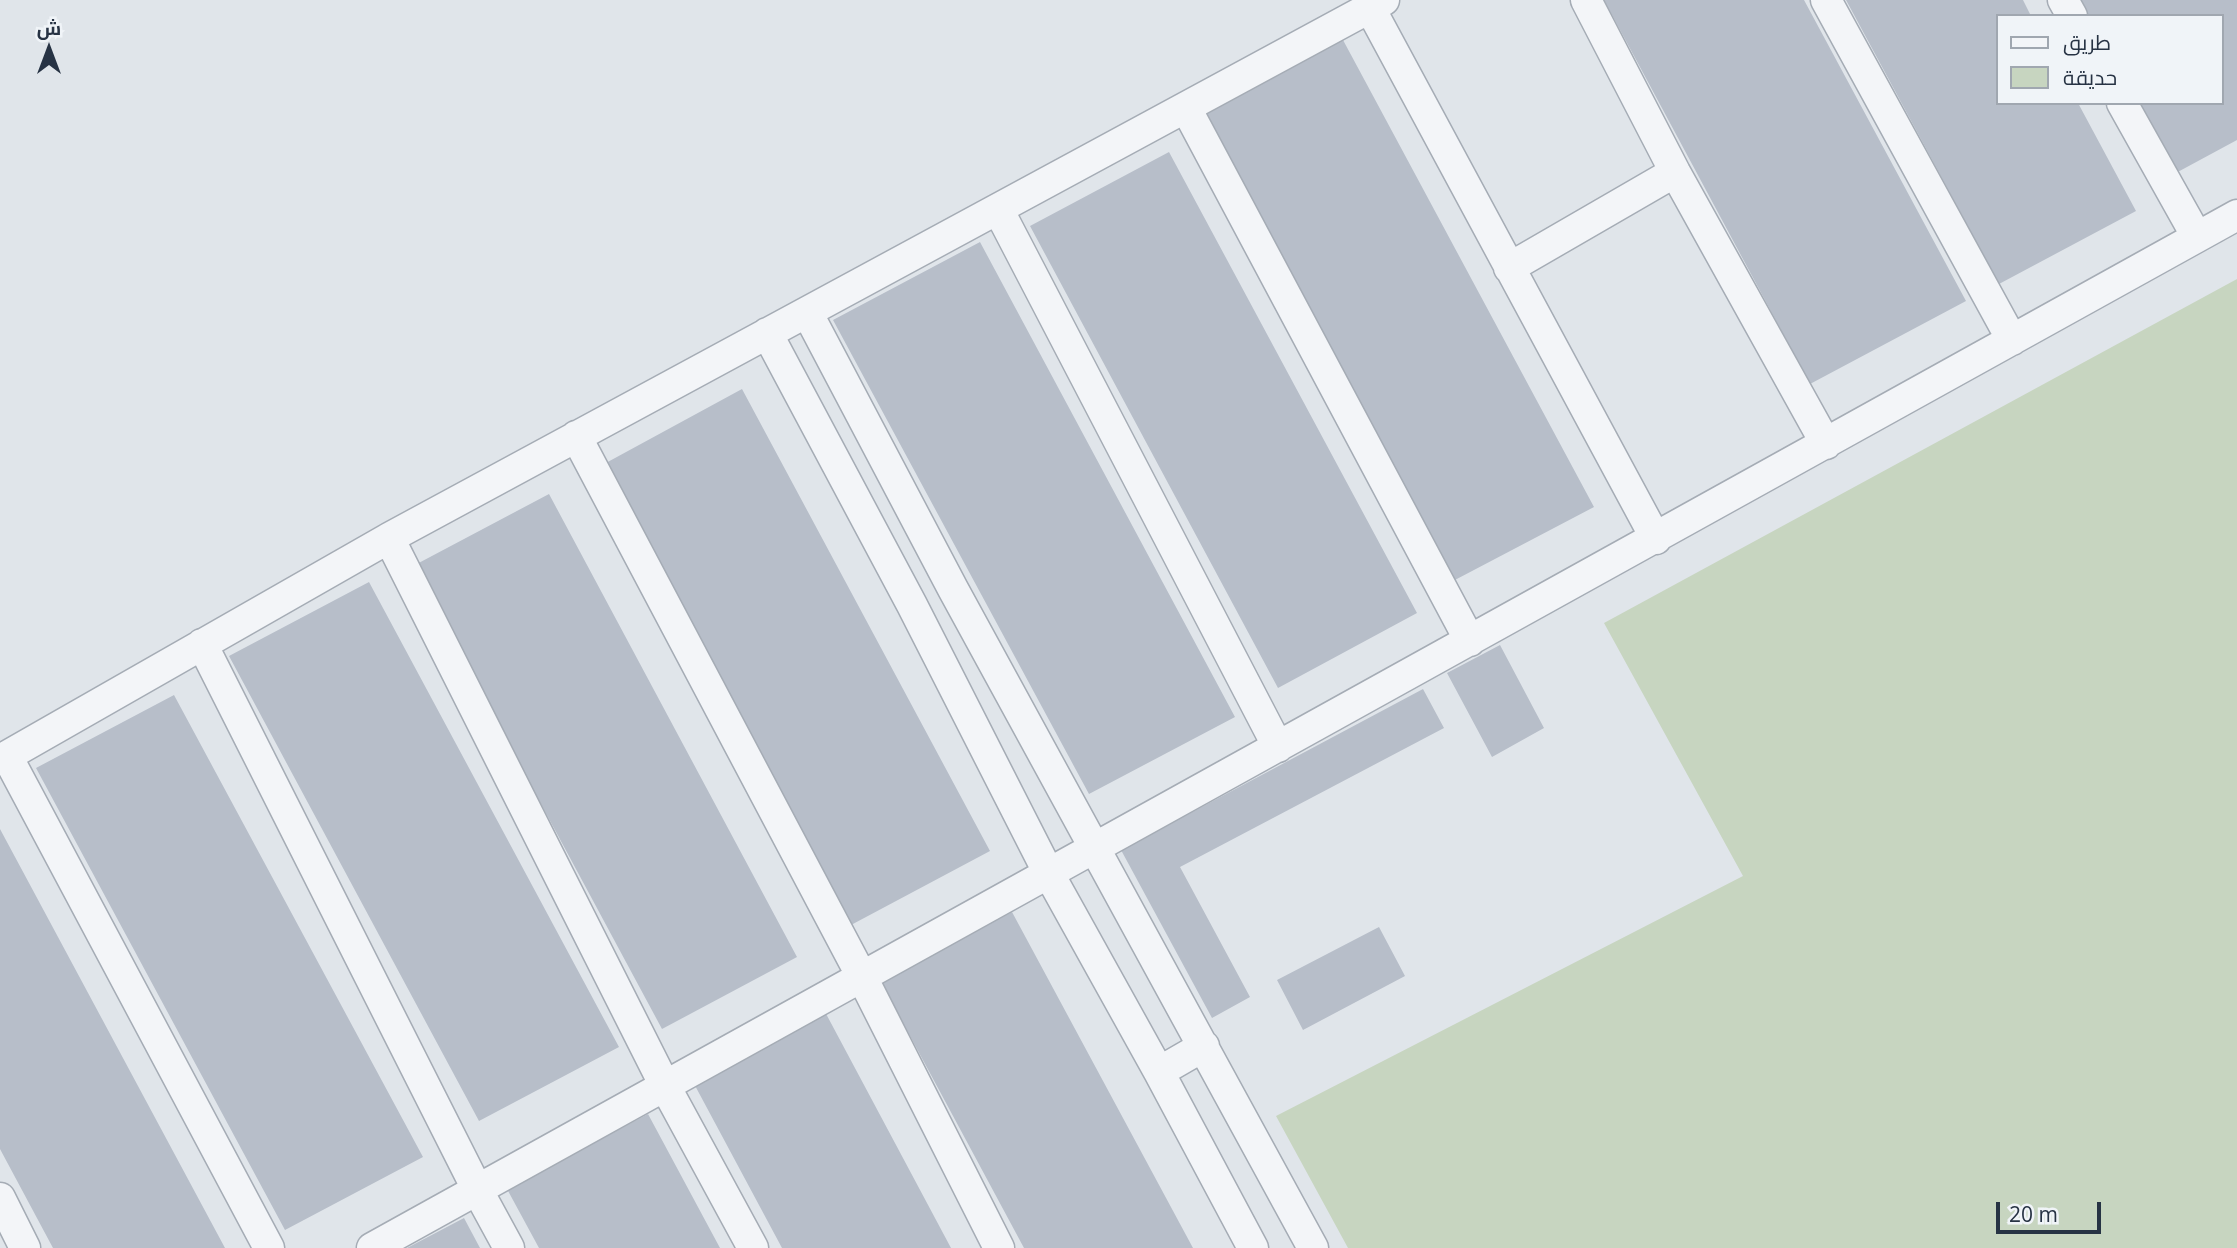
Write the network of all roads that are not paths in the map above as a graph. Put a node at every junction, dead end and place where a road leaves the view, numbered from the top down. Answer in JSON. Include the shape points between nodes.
{"nodes":[{"id":1,"x":1586,"y":0,"type":"edge"},
{"id":2,"x":1826,"y":0,"type":"edge"},
{"id":3,"x":1377,"y":4,"type":"edge"},
{"id":4,"x":2123,"y":105,"type":"edge"},
{"id":5,"x":1186,"y":108,"type":"junction"},
{"id":6,"x":1675,"y":172,"type":"junction"},
{"id":7,"x":999,"y":208,"type":"junction"},
{"id":8,"x":2237,"y":215,"type":"edge"},
{"id":9,"x":2197,"y":237,"type":"junction"},
{"id":10,"x":1509,"y":268,"type":"junction"},
{"id":11,"x":807,"y":312,"type":"junction"},
{"id":12,"x":767,"y":333,"type":"junction"},
{"id":13,"x":2012,"y":340,"type":"junction"},
{"id":14,"x":576,"y":436,"type":"junction"},
{"id":15,"x":1826,"y":444,"type":"junction"},
{"id":16,"x":388,"y":538,"type":"junction"},
{"id":17,"x":1656,"y":538,"type":"junction"},
{"id":18,"x":953,"y":589,"type":"junction"},
{"id":19,"x":912,"y":605,"type":"junction"},
{"id":20,"x":1470,"y":641,"type":"junction"},
{"id":21,"x":202,"y":644,"type":"junction"},
{"id":22,"x":1278,"y":747,"type":"junction"},
{"id":23,"x":4,"y":758,"type":"edge"},
{"id":24,"x":1095,"y":848,"type":"junction"},
{"id":25,"x":1049,"y":874,"type":"junction"},
{"id":26,"x":862,"y":977,"type":"junction"},
{"id":27,"x":1203,"y":1046,"type":"junction"},
{"id":28,"x":1159,"y":1072,"type":"junction"},
{"id":29,"x":665,"y":1086,"type":"junction"},
{"id":30,"x":478,"y":1191,"type":"junction"},
{"id":31,"x":0,"y":1198,"type":"edge"},
{"id":32,"x":25,"y":1248,"type":"edge"},
{"id":33,"x":269,"y":1248,"type":"edge"},
{"id":34,"x":372,"y":1248,"type":"edge"},
{"id":35,"x":509,"y":1248,"type":"edge"},
{"id":36,"x":753,"y":1248,"type":"edge"},
{"id":37,"x":999,"y":1248,"type":"edge"},
{"id":38,"x":1253,"y":1248,"type":"edge"},
{"id":39,"x":1313,"y":1248,"type":"edge"}],
"edges":[{"from":1,"to":6,"type":"street"},
{"from":2,"to":13,"type":"street"},
{"from":3,"to":5,"type":"street"},
{"from":3,"to":10,"type":"street"},
{"from":4,"to":9,"type":"street"},
{"from":5,"to":7,"type":"street"},
{"from":5,"to":20,"type":"street"},
{"from":6,"to":10,"type":"street"},
{"from":6,"to":15,"type":"street"},
{"from":7,"to":11,"type":"street"},
{"from":7,"to":22,"type":"street"},
{"from":8,"to":9,"type":"street"},
{"from":9,"to":13,"type":"street"},
{"from":10,"to":17,"type":"street"},
{"from":11,"to":12,"type":"street"},
{"from":11,"to":18,"type":"street"},
{"from":12,"to":14,"type":"street"},
{"from":12,"to":19,"type":"street"},
{"from":13,"to":15,"type":"street"},
{"from":14,"to":16,"type":"street"},
{"from":14,"to":26,"type":"street"},
{"from":15,"to":17,"type":"street"},
{"from":16,"to":21,"type":"street"},
{"from":16,"to":29,"type":"street"},
{"from":17,"to":20,"type":"street"},
{"from":18,"to":19,"type":"street"},
{"from":18,"to":24,"type":"street"},
{"from":19,"to":25,"type":"street"},
{"from":20,"to":22,"type":"street"},
{"from":21,"to":23,"type":"street"},
{"from":21,"to":30,"type":"street"},
{"from":22,"to":24,"type":"street"},
{"from":23,"to":33,"type":"street"},
{"from":24,"to":25,"type":"street"},
{"from":24,"to":27,"type":"street"},
{"from":25,"to":26,"type":"street"},
{"from":25,"to":28,"type":"street"},
{"from":26,"to":29,"type":"street"},
{"from":26,"to":37,"type":"street"},
{"from":27,"to":28,"type":"street"},
{"from":27,"to":39,"type":"street"},
{"from":28,"to":38,"type":"street"},
{"from":29,"to":30,"type":"street"},
{"from":29,"to":36,"type":"street"},
{"from":30,"to":34,"type":"street"},
{"from":30,"to":35,"type":"street"},
{"from":31,"to":32,"type":"street"}]}
